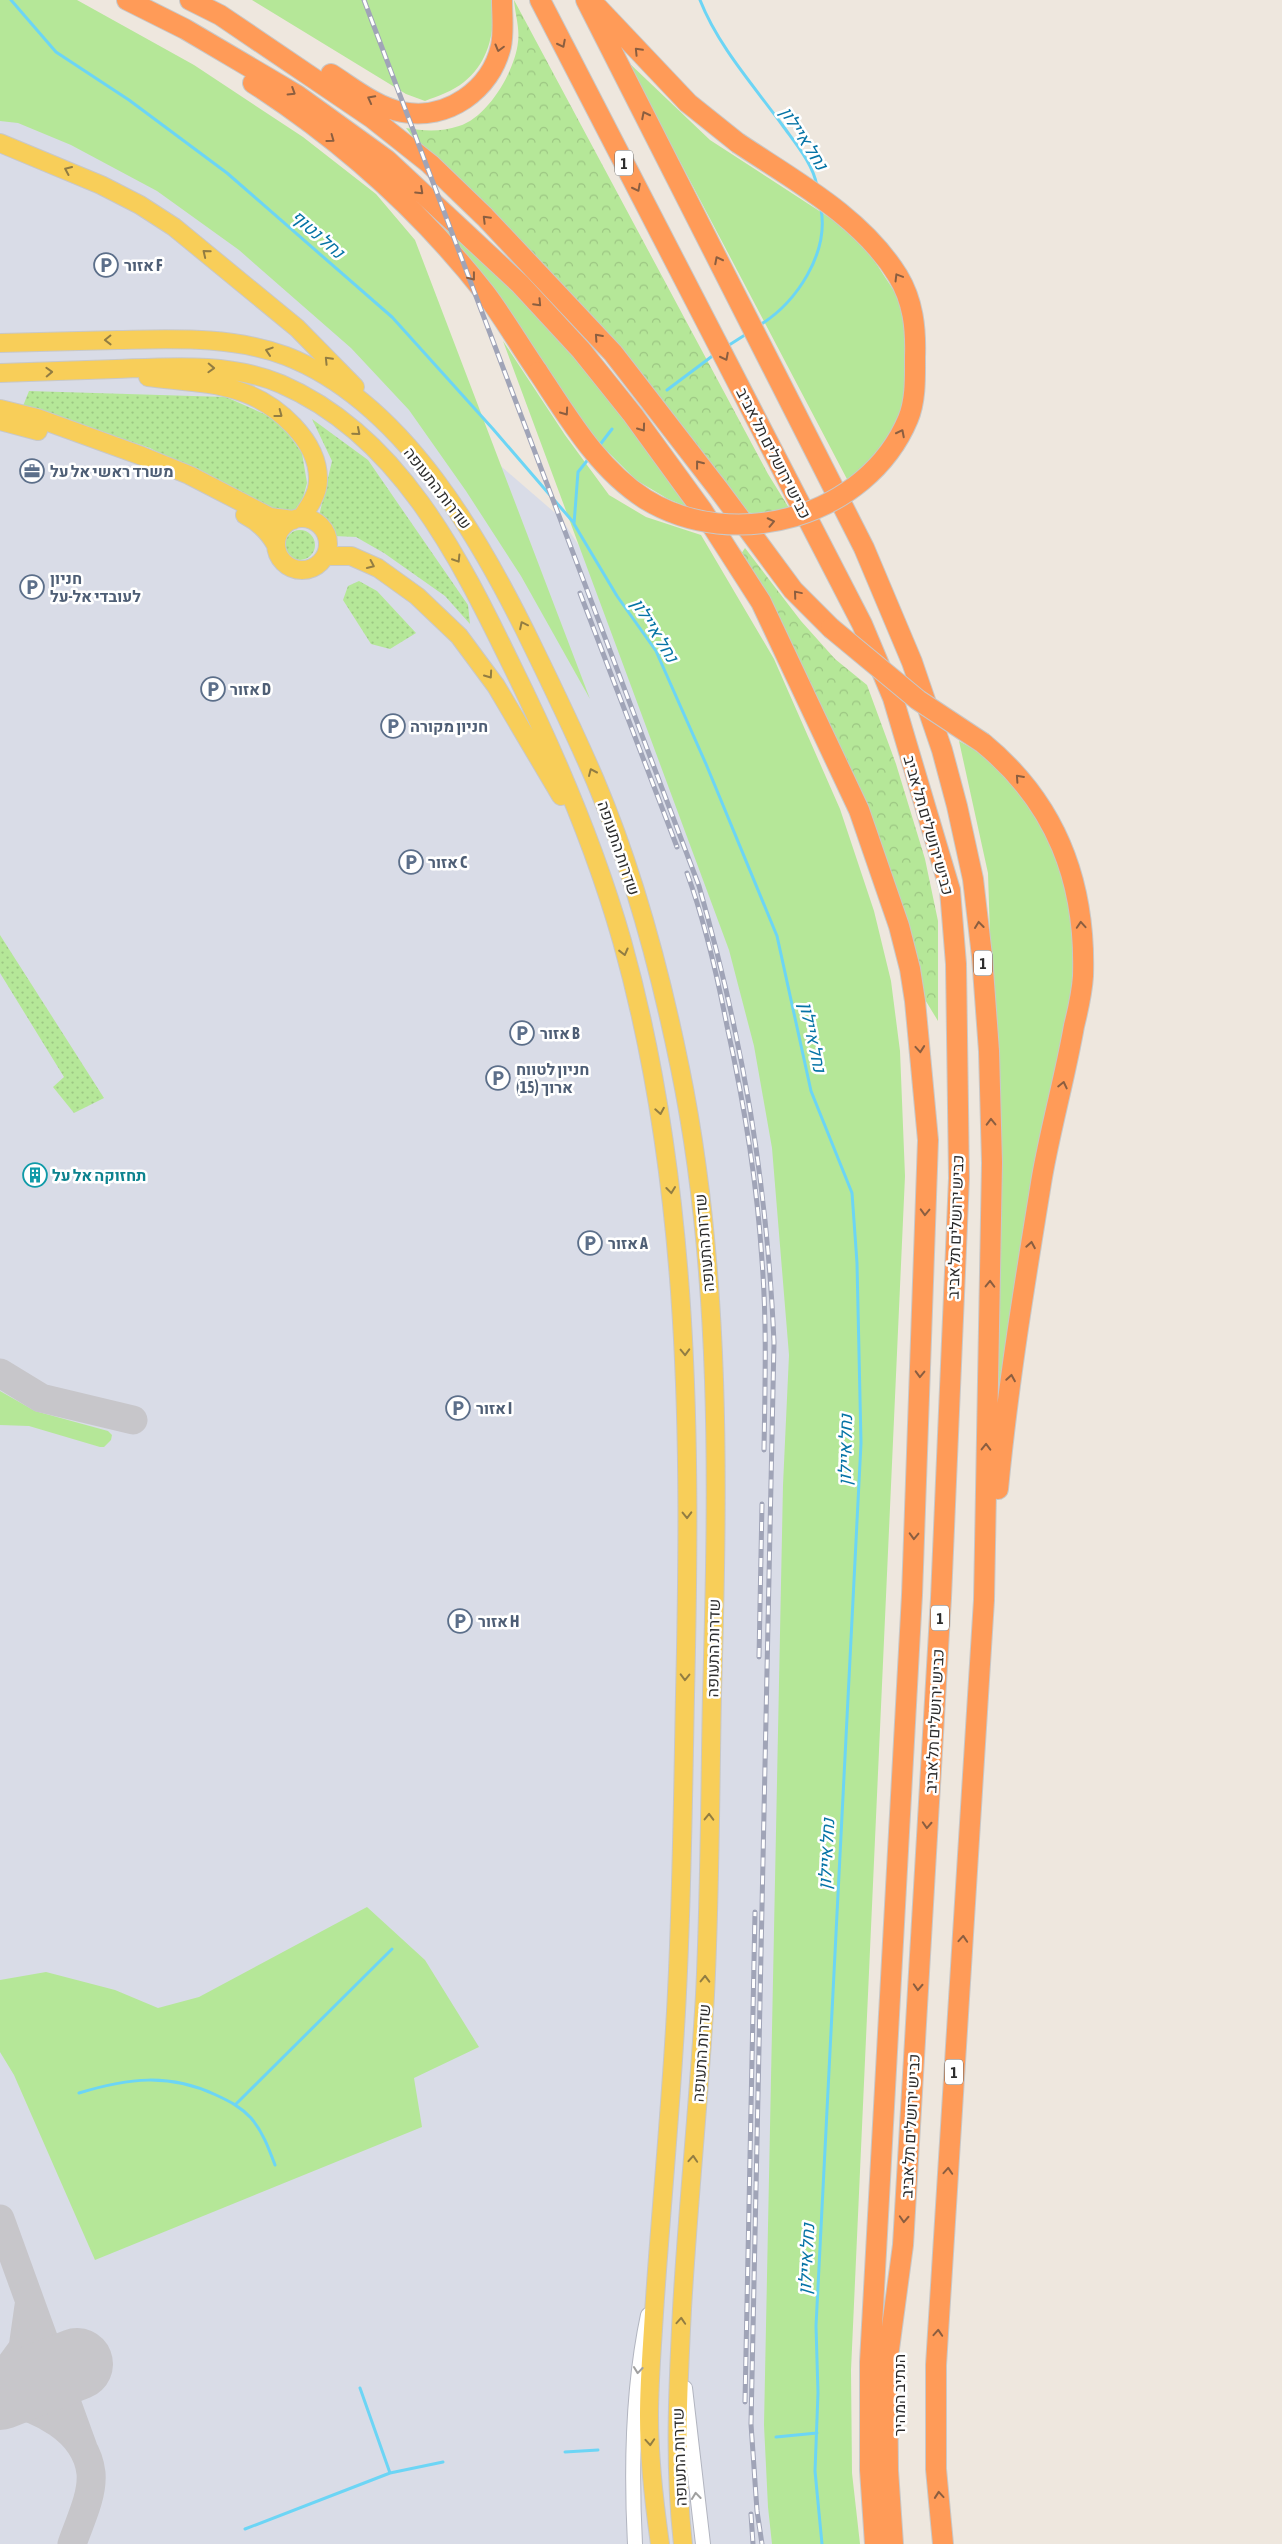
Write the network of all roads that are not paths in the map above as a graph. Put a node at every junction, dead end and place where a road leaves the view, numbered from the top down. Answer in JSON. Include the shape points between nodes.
{"nodes":[{"id":1,"x":114,"y":0,"type":"edge"},
{"id":2,"x":127,"y":0,"type":"edge"},
{"id":3,"x":190,"y":0,"type":"edge"},
{"id":4,"x":213,"y":0,"type":"edge"},
{"id":5,"x":502,"y":0,"type":"edge"},
{"id":6,"x":540,"y":0,"type":"edge"},
{"id":7,"x":586,"y":0,"type":"edge"},
{"id":8,"x":591,"y":0,"type":"edge"},
{"id":9,"x":0,"y":142,"type":"edge"},
{"id":10,"x":0,"y":343,"type":"edge"},
{"id":11,"x":98,"y":370,"type":"junction"},
{"id":12,"x":0,"y":373,"type":"edge"},
{"id":13,"x":0,"y":409,"type":"edge"},
{"id":14,"x":0,"y":421,"type":"edge"},
{"id":15,"x":420,"y":460,"type":"junction"},
{"id":16,"x":297,"y":519,"type":"junction"},
{"id":17,"x":276,"y":545,"type":"junction"},
{"id":18,"x":325,"y":556,"type":"junction"},
{"id":19,"x":610,"y":905,"type":"junction"},
{"id":20,"x":984,"y":1600,"type":"junction"},
{"id":21,"x":903,"y":2245,"type":"junction"},
{"id":22,"x":657,"y":2271,"type":"junction"},
{"id":23,"x":680,"y":2343,"type":"junction"},
{"id":24,"x":636,"y":2544,"type":"edge"},
{"id":25,"x":660,"y":2544,"type":"edge"},
{"id":26,"x":683,"y":2544,"type":"edge"},
{"id":27,"x":703,"y":2544,"type":"edge"},
{"id":28,"x":875,"y":2544,"type":"edge"},
{"id":29,"x":893,"y":2544,"type":"edge"},
{"id":30,"x":905,"y":2544,"type":"edge"},
{"id":31,"x":942,"y":2544,"type":"edge"}],
"edges":[{"from":1,"to":8,"type":"highway","one_way":true,"bridge":true,"via":[[168,28],[267,92],[347,150],[400,197],[486,295],[589,446],[617,476],[646,499],[695,520],[733,525],[763,524],[812,511],[841,497],[881,463],[909,417],[915,380],[912,304],[898,276],[858,227],[738,143],[688,103]]},
{"from":2,"to":28,"type":"highway","one_way":true,"via":[[185,28],[297,95],[380,155],[520,284],[581,350],[702,510],[760,602],[859,810],[899,926],[915,1001],[928,1140],[912,1595],[870,2362],[870,2470]]},
{"from":20,"to":3,"type":"highway","one_way":true,"bridge":true,"via":[[1020,1310],[1043,1174],[1083,977],[1081,921],[1074,880],[1052,822],[1002,759],[983,742],[918,700],[831,628],[793,590],[613,353],[430,164],[372,118],[227,20]]},
{"from":5,"to":4,"type":"highway","one_way":true,"via":[[501,46],[488,78],[461,102],[428,112],[403,112],[373,101]]},
{"from":6,"to":21,"type":"highway","name":"כביש ירושלים תל אביב","number":"1","one_way":true,"via":[[862,624],[892,698],[950,890],[956,964],[959,1178],[940,1608]]},
{"from":20,"to":7,"type":"highway","name":"כביש ירושלים תל אביב","number":"1","one_way":true,"via":[[992,1163],[989,1051],[973,879],[942,750],[892,611],[864,548]]},
{"from":15,"to":9,"type":"main road","one_way":true,"via":[[395,429],[297,328],[174,226],[101,185]]},
{"from":15,"to":10,"type":"main road","name":"שדרות התעופה","one_way":true,"via":[[344,388],[289,357],[251,346],[196,338]]},
{"from":12,"to":11,"type":"main road","name":"שדרות התעופה","one_way":true},
{"from":11,"to":16,"type":"main road","one_way":true,"via":[[243,392],[276,412],[300,433],[317,466],[316,492]]},
{"from":11,"to":19,"type":"main road","name":"שדרות התעופה","one_way":true,"via":[[177,367],[245,372],[278,383],[329,410],[375,448],[401,476],[467,575],[571,793]]},
{"from":13,"to":16,"type":"main road","via":[[37,418],[142,456],[189,475],[270,517]]},
{"from":14,"to":17,"type":"main road","via":[[68,440],[185,485],[258,522],[270,533]]},
{"from":23,"to":15,"type":"main road","name":"שדרות התעופה","one_way":true,"via":[[705,1994],[715,1557],[712,1351],[704,1233],[692,1138],[648,932],[596,783],[561,703],[491,561]]},
{"from":16,"to":17,"type":"main road","via":[[280,530]]},
{"from":16,"to":18,"type":"main road","via":[[309,519],[322,528],[328,542]]},
{"from":17,"to":18,"type":"main road","via":[[281,559],[293,568],[307,569]]},
{"from":18,"to":19,"type":"main road","one_way":true,"via":[[352,556],[378,568],[418,596],[459,636],[496,686],[557,788]]},
{"from":19,"to":22,"type":"main road","name":"שדרות התעופה","one_way":true,"via":[[654,1075],[677,1236],[685,1352],[687,1585],[677,1993]]},
{"from":31,"to":20,"type":"highway","name":"כביש ירושלים תל אביב","number":"1","one_way":true,"via":[[936,2469],[936,2365]]},
{"from":21,"to":29,"type":"highway","name":"כביש ירושלים תל אביב","number":"1","via":[[887,2364],[888,2470]]},
{"from":21,"to":30,"type":"highway","name":"הנתיב המהיר","number":"1","via":[[898,2364],[899,2466]]},
{"from":22,"to":24,"type":"street","one_way":true,"via":[[640,2353],[635,2406],[633,2509]]},
{"from":22,"to":25,"type":"main road","name":"שדרות התעופה","one_way":true,"via":[[649,2421]]},
{"from":23,"to":26,"type":"main road","name":"שדרות התעופה","via":[[676,2421]]},
{"from":27,"to":23,"type":"street","one_way":true}]}
